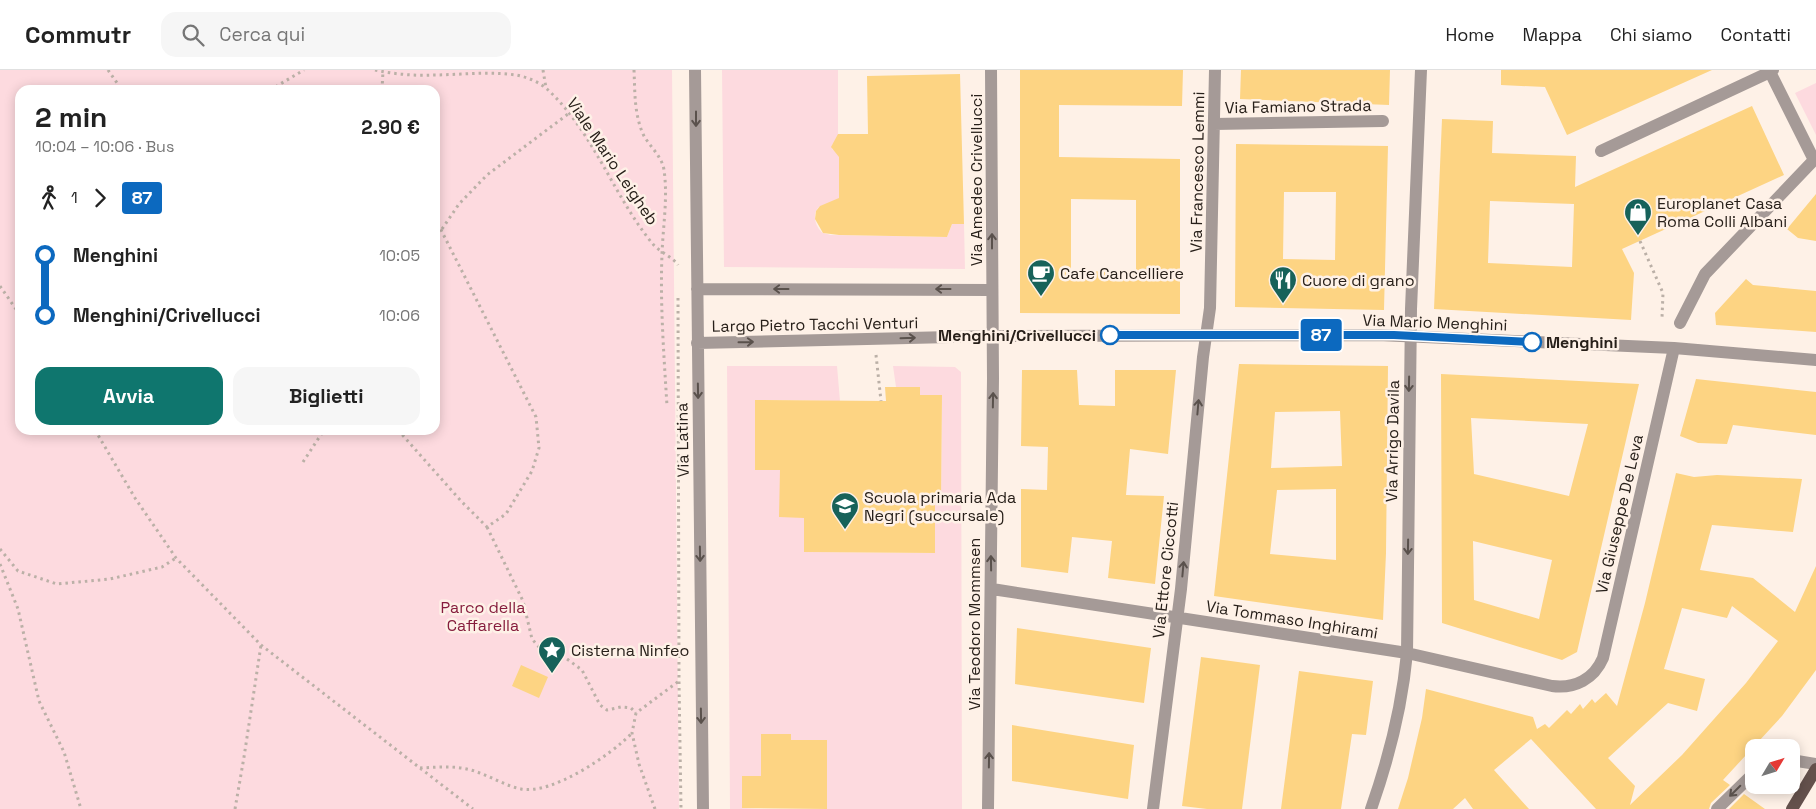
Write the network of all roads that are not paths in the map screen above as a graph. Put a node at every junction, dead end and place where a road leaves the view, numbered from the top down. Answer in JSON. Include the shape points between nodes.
{"nodes":[{"id":1,"x":696,"y":70,"type":"edge"},
{"id":2,"x":991,"y":70,"type":"edge"},
{"id":3,"x":1215,"y":70,"type":"edge"},
{"id":4,"x":1421,"y":70,"type":"edge"},
{"id":5,"x":1772,"y":71,"type":"edge"},
{"id":6,"x":1384,"y":121,"type":"dead end"},
{"id":7,"x":1214,"y":124,"type":"junction"},
{"id":8,"x":1601,"y":151,"type":"dead end"},
{"id":9,"x":1815,"y":159,"type":"edge"},
{"id":10,"x":697,"y":289,"type":"junction"},
{"id":11,"x":992,"y":290,"type":"junction"},
{"id":12,"x":1680,"y":323,"type":"dead end"},
{"id":13,"x":1206,"y":334,"type":"junction"},
{"id":14,"x":993,"y":336,"type":"junction"},
{"id":15,"x":1410,"y":336,"type":"junction"},
{"id":16,"x":697,"y":343,"type":"junction"},
{"id":17,"x":1674,"y":348,"type":"junction"},
{"id":18,"x":1816,"y":360,"type":"edge"},
{"id":19,"x":992,"y":588,"type":"junction"},
{"id":20,"x":1177,"y":617,"type":"junction"},
{"id":21,"x":1406,"y":653,"type":"junction"},
{"id":22,"x":1585,"y":680,"type":"joint"},
{"id":23,"x":1800,"y":761,"type":"edge"},
{"id":24,"x":1816,"y":764,"type":"edge"},
{"id":25,"x":1816,"y":769,"type":"edge"},
{"id":26,"x":1745,"y":782,"type":"edge"},
{"id":27,"x":703,"y":809,"type":"edge"},
{"id":28,"x":988,"y":809,"type":"edge"},
{"id":29,"x":1152,"y":809,"type":"edge"},
{"id":30,"x":1372,"y":809,"type":"edge"},
{"id":31,"x":1717,"y":809,"type":"edge"},
{"id":32,"x":1792,"y":809,"type":"edge"}],
"edges":[{"from":1,"to":10,"type":"street","name":"Via Latina","one_way":true},
{"from":11,"to":2,"type":"street","name":"Via Amedeo Crivellucci","one_way":true},
{"from":3,"to":7,"type":"street","name":"Via Francesco Lemmi"},
{"from":4,"to":15,"type":"street","name":"Via Arrigo Davila"},
{"from":5,"to":8,"type":"street"},
{"from":5,"to":9,"type":"street"},
{"from":6,"to":7,"type":"street","name":"Via Famiano Strada"},
{"from":7,"to":13,"type":"street","name":"Via Francesco Lemmi","via":[[1210,308]]},
{"from":9,"to":12,"type":"street","via":[[1705,274]]},
{"from":11,"to":10,"type":"street","name":"Largo Pietro Tacchi Venturi","one_way":true},
{"from":10,"to":16,"type":"street","name":"Via Latina"},
{"from":11,"to":14,"type":"street","name":"Via Teodoro Mommsen"},
{"from":13,"to":14,"type":"street","name":"Via Mario Menghini"},
{"from":13,"to":15,"type":"street","name":"Via Mario Menghini"},
{"from":20,"to":13,"type":"street","name":"Via Ettore Ciccotti","one_way":true},
{"from":16,"to":14,"type":"street","name":"Largo Pietro Tacchi Venturi","one_way":true},
{"from":19,"to":14,"type":"street","name":"Via Teodoro Mommsen","one_way":true},
{"from":15,"to":17,"type":"street","name":"Via Mario Menghini"},
{"from":15,"to":21,"type":"street","name":"Via Arrigo Davila","one_way":true},
{"from":16,"to":27,"type":"street","name":"Via Latina","one_way":true},
{"from":17,"to":18,"type":"street","name":"Via Mario Menghini"},
{"from":17,"to":22,"type":"street","name":"Via Giuseppe De Leva","via":[[1603,658]]},
{"from":19,"to":20,"type":"street","name":"Via Tommaso Inghirami"},
{"from":28,"to":19,"type":"street","name":"Via Teodoro Mommsen","one_way":true},
{"from":20,"to":21,"type":"street","name":"Via Tommaso Inghirami"},
{"from":20,"to":29,"type":"street","name":"Via Ettore Ciccotti"},
{"from":21,"to":22,"type":"street","name":"Via Tommaso Inghirami","via":[[1552,686],[1569,687]]},
{"from":21,"to":30,"type":"street","name":"Via Arrigo Davila","via":[[1397,724]]},
{"from":23,"to":24,"type":"street"},
{"from":25,"to":32,"type":"main road"},
{"from":26,"to":31,"type":"street","one_way":true}]}
